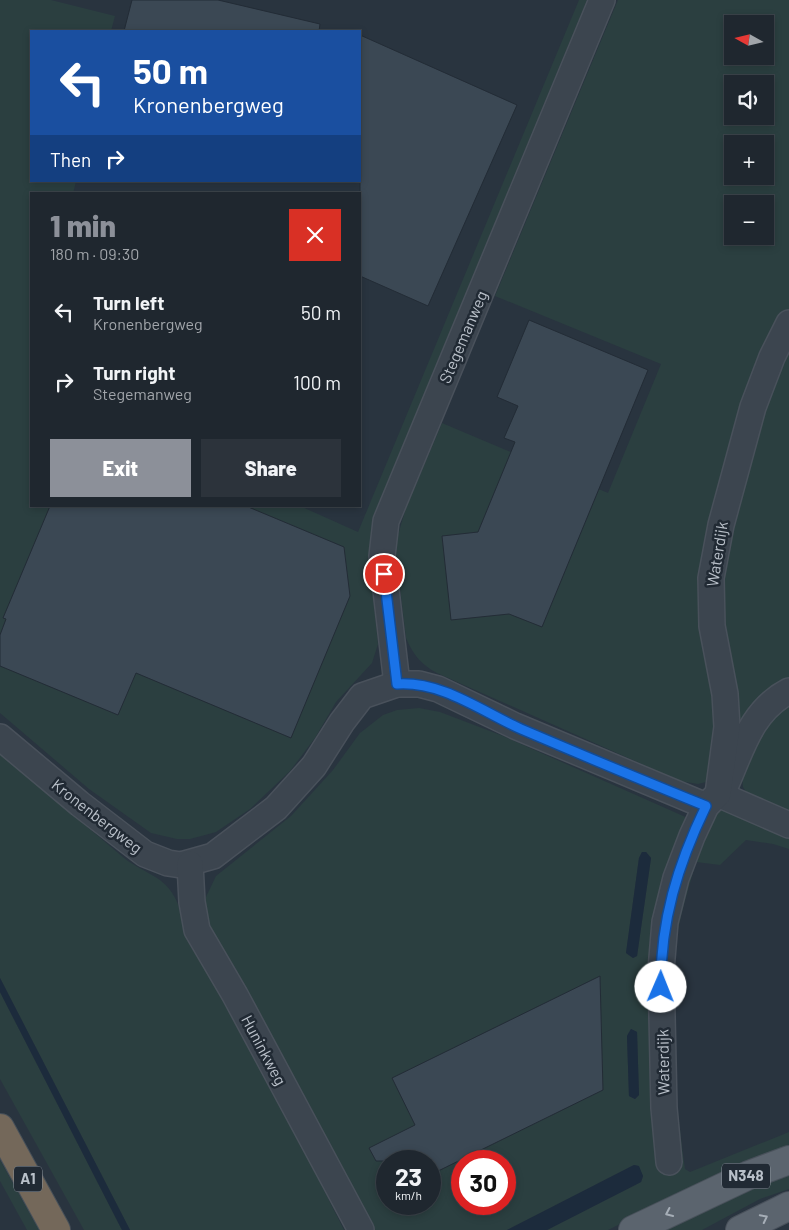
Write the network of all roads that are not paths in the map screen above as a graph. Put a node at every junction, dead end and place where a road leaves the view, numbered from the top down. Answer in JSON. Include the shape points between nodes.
{"nodes":[{"id":1,"x":602,"y":0,"type":"edge"},
{"id":2,"x":789,"y":322,"type":"edge"},
{"id":3,"x":397,"y":684,"type":"junction"},
{"id":4,"x":789,"y":691,"type":"edge"},
{"id":5,"x":0,"y":737,"type":"edge"},
{"id":6,"x":712,"y":800,"type":"junction"},
{"id":7,"x":789,"y":825,"type":"edge"},
{"id":8,"x":190,"y":864,"type":"junction"},
{"id":9,"x":0,"y":1128,"type":"edge"},
{"id":10,"x":789,"y":1160,"type":"edge"},
{"id":11,"x":669,"y":1162,"type":"dead end"},
{"id":12,"x":789,"y":1206,"type":"edge"},
{"id":13,"x":56,"y":1230,"type":"edge"},
{"id":14,"x":360,"y":1230,"type":"edge"},
{"id":15,"x":633,"y":1230,"type":"edge"},
{"id":16,"x":740,"y":1230,"type":"edge"}],
"edges":[{"from":1,"to":3,"type":"street","name":"Stegemanweg","via":[[386,521],[382,556]]},
{"from":2,"to":6,"type":"street","name":"Waterdijk","via":[[753,407],[721,525],[711,578],[712,626],[725,694],[727,727]]},
{"from":3,"to":6,"type":"street","name":"Kronenbergweg","via":[[419,684],[438,689],[515,726]]},
{"from":3,"to":8,"type":"street","name":"Kronenbergweg","via":[[362,696],[314,766],[276,808],[213,856]]},
{"from":4,"to":6,"type":"street","via":[[767,706],[755,721],[724,789]]},
{"from":5,"to":8,"type":"street","name":"Kronenbergweg","via":[[145,854],[168,863]]},
{"from":6,"to":7,"type":"street"},
{"from":6,"to":11,"type":"street","name":"Waterdijk","via":[[692,836],[676,878],[662,945],[664,1108]]},
{"from":8,"to":14,"type":"street","name":"Huninkweg","via":[[197,930]]},
{"from":9,"to":13,"type":"highway","number":"A1"},
{"from":10,"to":15,"type":"main road","number":"N348","one_way":true,"via":[[749,1175]]},
{"from":16,"to":12,"type":"main road","number":"N348","one_way":true}]}
